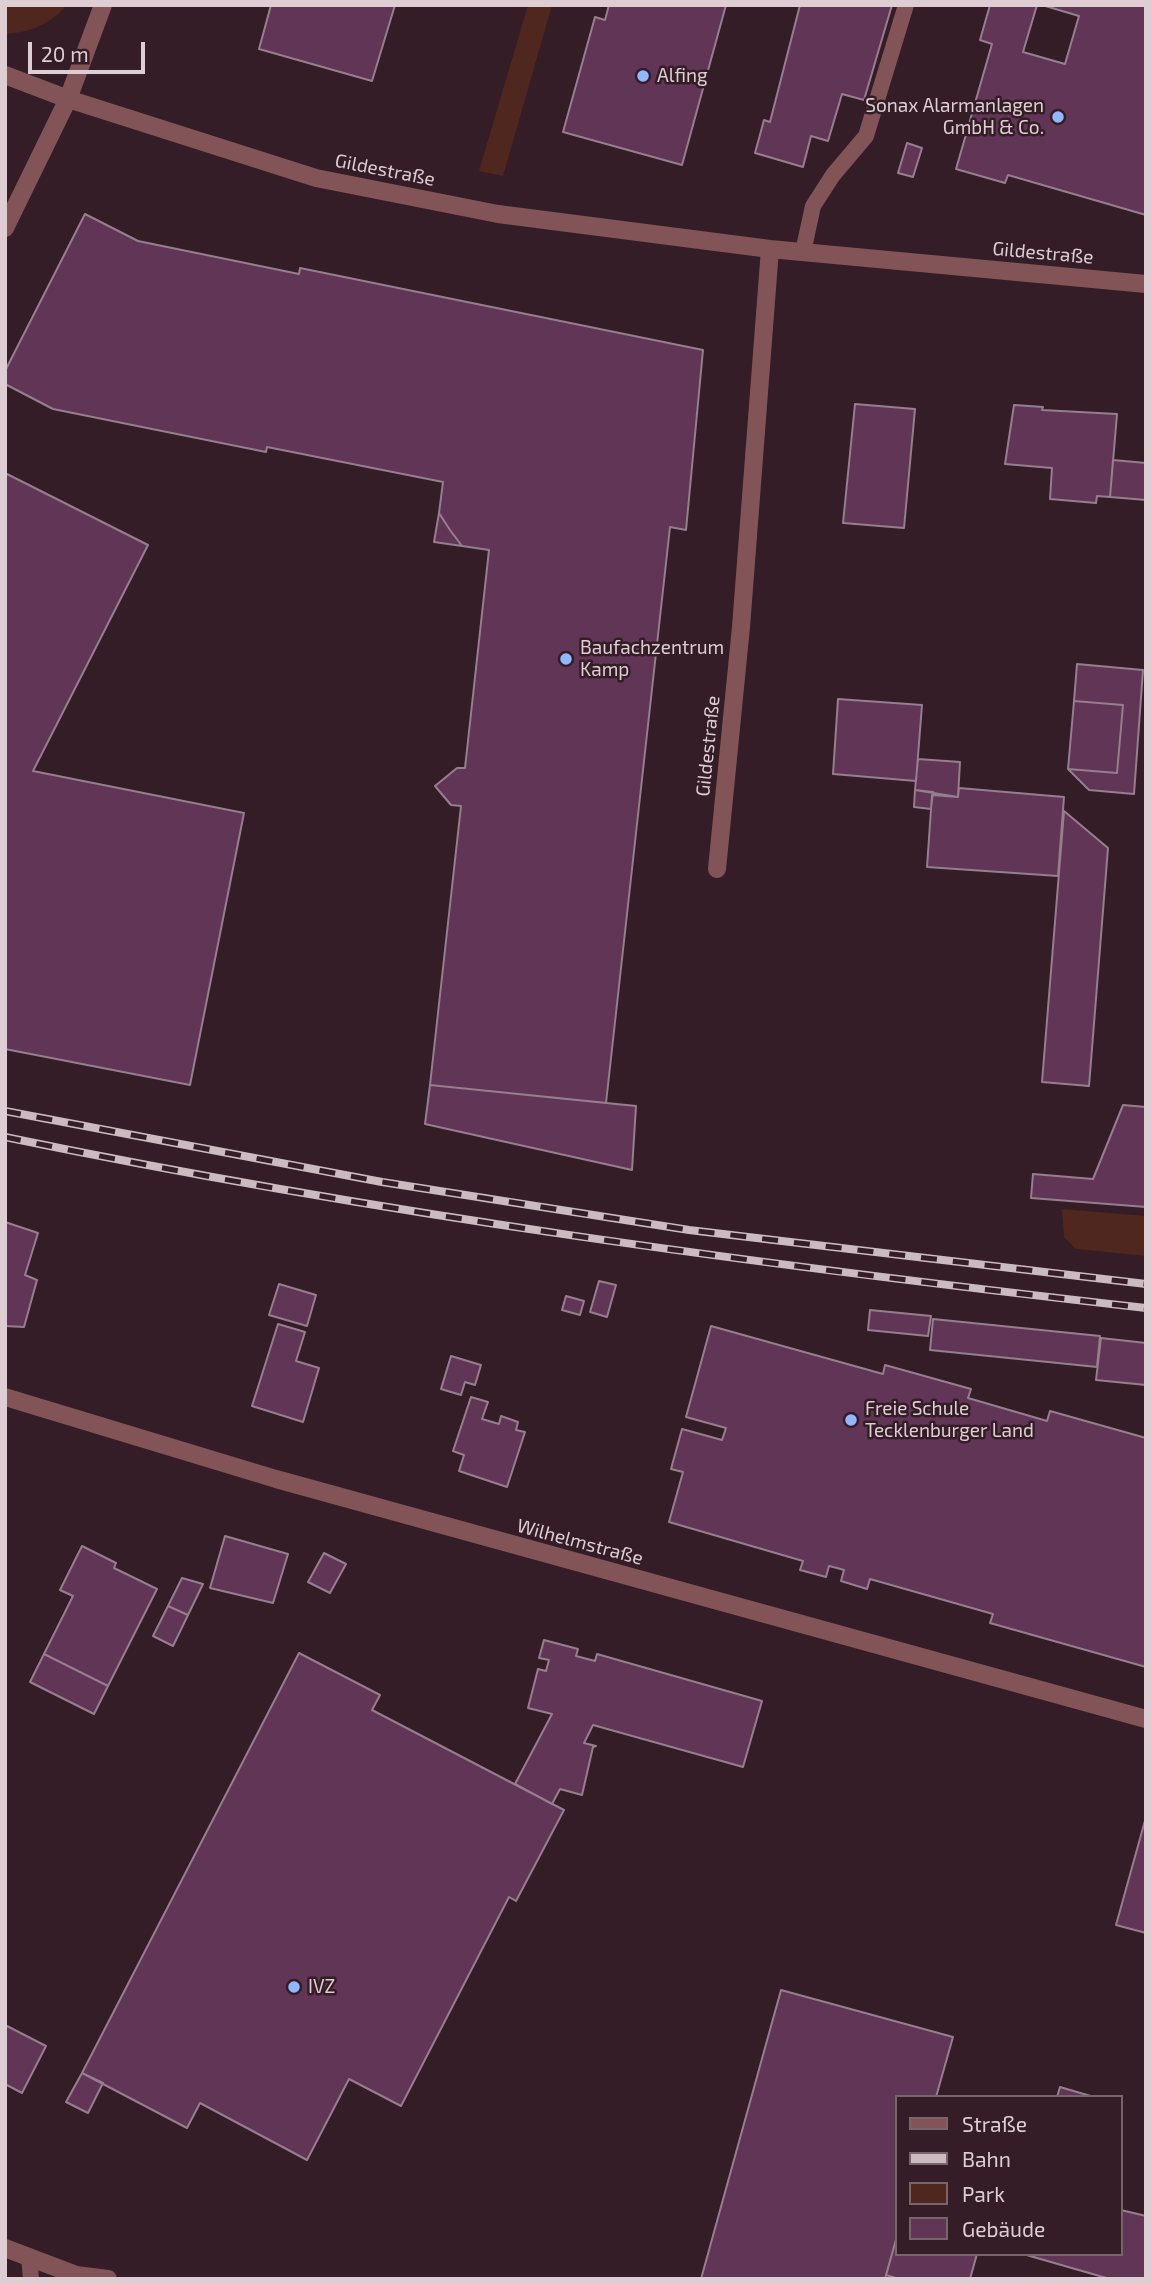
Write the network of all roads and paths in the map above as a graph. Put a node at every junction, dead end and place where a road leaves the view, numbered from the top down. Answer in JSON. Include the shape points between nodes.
{"nodes":[{"id":1,"x":103,"y":5,"type":"edge"},
{"id":2,"x":906,"y":5,"type":"edge"},
{"id":3,"x":5,"y":75,"type":"edge"},
{"id":4,"x":68,"y":99,"type":"junction"},
{"id":5,"x":5,"y":228,"type":"edge"},
{"id":6,"x":770,"y":249,"type":"junction"},
{"id":7,"x":803,"y":252,"type":"junction"},
{"id":8,"x":1146,"y":284,"type":"edge"},
{"id":9,"x":717,"y":869,"type":"dead end"},
{"id":10,"x":5,"y":1397,"type":"edge"},
{"id":11,"x":1146,"y":1718,"type":"edge"},
{"id":12,"x":5,"y":2248,"type":"edge"},
{"id":13,"x":29,"y":2256,"type":"junction"},
{"id":14,"x":31,"y":2279,"type":"edge"},
{"id":15,"x":108,"y":2279,"type":"edge"}],
"edges":[{"from":1,"to":4,"type":"street"},
{"from":2,"to":7,"type":"lane","via":[[866,136],[813,206]]},
{"from":3,"to":4,"type":"street","name":"Gildestraße"},
{"from":4,"to":5,"type":"street"},
{"from":4,"to":6,"type":"street","name":"Gildestraße","via":[[316,178],[498,214]]},
{"from":6,"to":7,"type":"street","name":"Gildestraße"},
{"from":6,"to":9,"type":"street","name":"Gildestraße"},
{"from":7,"to":8,"type":"street","name":"Gildestraße"},
{"from":10,"to":11,"type":"street","name":"Wilhelmstraße","via":[[276,1479]]},
{"from":12,"to":13,"type":"street"},
{"from":13,"to":14,"type":"lane"},
{"from":13,"to":15,"type":"street","via":[[76,2275]]}]}
